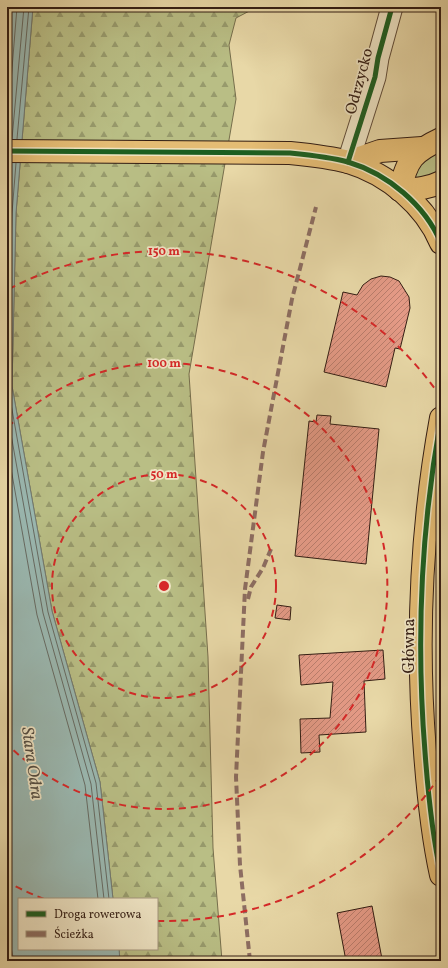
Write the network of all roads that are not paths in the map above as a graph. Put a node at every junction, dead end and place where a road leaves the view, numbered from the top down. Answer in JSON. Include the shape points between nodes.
{"nodes":[{"id":1,"x":392,"y":7,"type":"edge"},
{"id":2,"x":432,"y":143,"type":"edge"},
{"id":3,"x":7,"y":151,"type":"edge"},
{"id":4,"x":348,"y":162,"type":"junction"},
{"id":5,"x":441,"y":182,"type":"edge"},
{"id":6,"x":400,"y":190,"type":"junction"},
{"id":7,"x":441,"y":243,"type":"edge"},
{"id":8,"x":441,"y":418,"type":"edge"},
{"id":9,"x":441,"y":874,"type":"edge"}],
"edges":[{"from":1,"to":4,"type":"street","name":"Odrzycko"},
{"from":2,"to":4,"type":"main road","via":[[380,151]]},
{"from":2,"to":6,"type":"main road","via":[[409,162],[404,170]]},
{"from":3,"to":4,"type":"main road","via":[[290,153]]},
{"from":4,"to":6,"type":"main road","via":[[371,171]]},
{"from":5,"to":6,"type":"main road","via":[[424,188]]},
{"from":6,"to":7,"type":"main road","via":[[422,213]]},
{"from":8,"to":9,"type":"main road","name":"Główna","via":[[424,540],[421,636],[422,715],[430,810]]}]}
